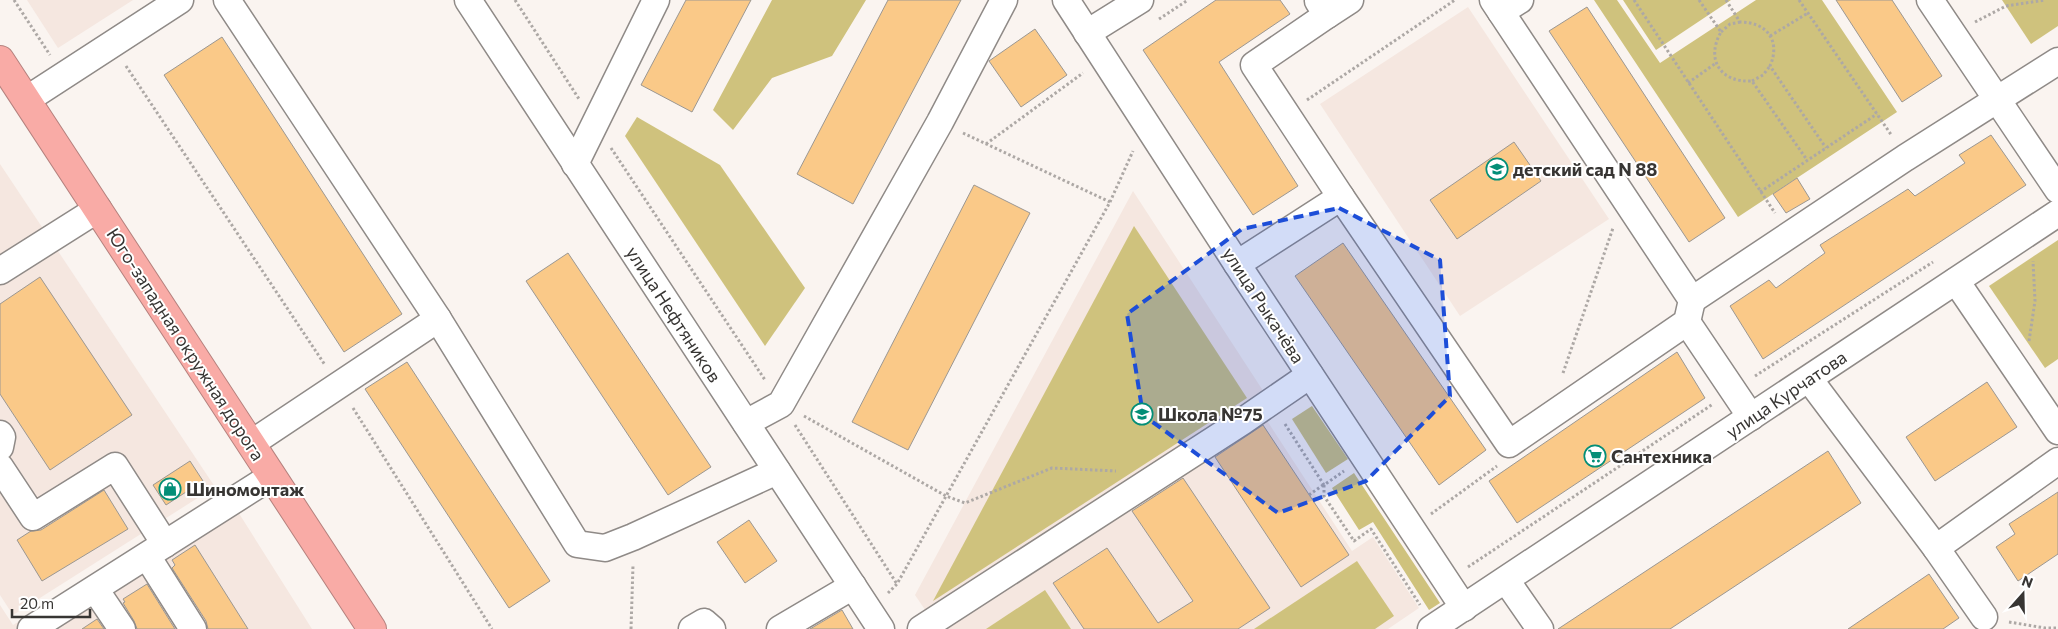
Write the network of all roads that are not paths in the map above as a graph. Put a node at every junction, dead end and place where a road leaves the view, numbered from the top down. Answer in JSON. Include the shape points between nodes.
{"nodes":[{"id":1,"x":180,"y":0,"type":"edge"},
{"id":2,"x":227,"y":0,"type":"edge"},
{"id":3,"x":468,"y":0,"type":"edge"},
{"id":4,"x":656,"y":0,"type":"edge"},
{"id":5,"x":1004,"y":0,"type":"edge"},
{"id":6,"x":1066,"y":0,"type":"edge"},
{"id":7,"x":1140,"y":0,"type":"edge"},
{"id":8,"x":1350,"y":0,"type":"edge"},
{"id":9,"x":1930,"y":0,"type":"edge"},
{"id":10,"x":1505,"y":4,"type":"edge"},
{"id":11,"x":1323,"y":8,"type":"edge"},
{"id":12,"x":1087,"y":33,"type":"junction"},
{"id":13,"x":0,"y":60,"type":"edge"},
{"id":14,"x":2058,"y":61,"type":"edge"},
{"id":15,"x":26,"y":100,"type":"junction"},
{"id":16,"x":1997,"y":100,"type":"junction"},
{"id":17,"x":575,"y":164,"type":"junction"},
{"id":18,"x":2058,"y":190,"type":"edge"},
{"id":19,"x":1341,"y":197,"type":"junction"},
{"id":20,"x":98,"y":209,"type":"junction"},
{"id":21,"x":2058,"y":214,"type":"edge"},
{"id":22,"x":1237,"y":264,"type":"junction"},
{"id":23,"x":0,"y":271,"type":"edge"},
{"id":24,"x":1956,"y":281,"type":"junction"},
{"id":25,"x":1690,"y":311,"type":"junction"},
{"id":26,"x":438,"y":319,"type":"junction"},
{"id":27,"x":1310,"y":374,"type":"junction"},
{"id":28,"x":1809,"y":379,"type":"junction"},
{"id":29,"x":1751,"y":417,"type":"junction"},
{"id":30,"x":746,"y":423,"type":"junction"},
{"id":31,"x":2058,"y":431,"type":"edge"},
{"id":32,"x":0,"y":434,"type":"edge"},
{"id":33,"x":252,"y":443,"type":"junction"},
{"id":34,"x":0,"y":447,"type":"edge"},
{"id":35,"x":2058,"y":461,"type":"edge"},
{"id":36,"x":0,"y":467,"type":"edge"},
{"id":37,"x":777,"y":471,"type":"junction"},
{"id":38,"x":272,"y":476,"type":"junction"},
{"id":39,"x":1936,"y":548,"type":"junction"},
{"id":40,"x":156,"y":550,"type":"junction"},
{"id":41,"x":1506,"y":580,"type":"junction"},
{"id":42,"x":853,"y":586,"type":"junction"},
{"id":43,"x":95,"y":588,"type":"junction"},
{"id":44,"x":1464,"y":608,"type":"junction"},
{"id":45,"x":1984,"y":617,"type":"road end"},
{"id":46,"x":1433,"y":628,"type":"edge"},
{"id":47,"x":31,"y":629,"type":"edge"},
{"id":48,"x":122,"y":629,"type":"edge"},
{"id":49,"x":193,"y":629,"type":"edge"},
{"id":50,"x":372,"y":629,"type":"edge"},
{"id":51,"x":692,"y":629,"type":"edge"},
{"id":52,"x":712,"y":629,"type":"edge"},
{"id":53,"x":780,"y":629,"type":"edge"},
{"id":54,"x":881,"y":629,"type":"edge"},
{"id":55,"x":922,"y":629,"type":"edge"},
{"id":56,"x":1540,"y":629,"type":"edge"}],
"edges":[{"from":1,"to":15,"type":"street"},
{"from":2,"to":26,"type":"street"},
{"from":3,"to":17,"type":"street","name":"улица Нефтяников"},
{"from":4,"to":17,"type":"street"},
{"from":5,"to":30,"type":"street","via":[[940,122],[781,404]]},
{"from":6,"to":12,"type":"street","name":"улица Рыкачёва"},
{"from":7,"to":12,"type":"street"},
{"from":8,"to":11,"type":"street"},
{"from":9,"to":16,"type":"street"},
{"from":10,"to":25,"type":"street"},
{"from":11,"to":19,"type":"street","via":[[1254,64]]},
{"from":12,"to":22,"type":"street","name":"улица Рыкачёва"},
{"from":13,"to":15,"type":"highway","name":"Юго-западная окружная дорога"},
{"from":14,"to":16,"type":"street"},
{"from":15,"to":20,"type":"highway","name":"Юго-западная окружная дорога"},
{"from":16,"to":18,"type":"street"},
{"from":16,"to":25,"type":"street","via":[[1789,235]]},
{"from":17,"to":30,"type":"street","name":"улица Нефтяников"},
{"from":19,"to":22,"type":"street"},
{"from":19,"to":25,"type":"street","via":[[1509,444]]},
{"from":20,"to":23,"type":"street"},
{"from":20,"to":33,"type":"highway","name":"Юго-западная окружная дорога"},
{"from":21,"to":24,"type":"street","name":"улица Курчатова"},
{"from":22,"to":27,"type":"street","name":"улица Рыкачёва"},
{"from":24,"to":28,"type":"street","name":"улица Курчатова"},
{"from":24,"to":31,"type":"street"},
{"from":25,"to":29,"type":"street"},
{"from":26,"to":33,"type":"street"},
{"from":26,"to":37,"type":"street","via":[[577,544],[605,548],[633,538]]},
{"from":27,"to":44,"type":"street","name":"улица Рыкачёва"},
{"from":27,"to":55,"type":"street"},
{"from":28,"to":29,"type":"street","name":"улица Курчатова"},
{"from":28,"to":39,"type":"street"},
{"from":29,"to":41,"type":"street","name":"улица Курчатова"},
{"from":30,"to":37,"type":"street","name":"улица Нефтяников"},
{"from":32,"to":34,"type":"street"},
{"from":33,"to":38,"type":"highway","name":"Юго-западная окружная дорога"},
{"from":35,"to":39,"type":"street"},
{"from":36,"to":40,"type":"street","via":[[33,517],[115,466]]},
{"from":37,"to":42,"type":"street","name":"улица Нефтяников"},
{"from":38,"to":40,"type":"street"},
{"from":38,"to":50,"type":"highway","name":"Юго-западная окружная дорога"},
{"from":39,"to":45,"type":"street"},
{"from":40,"to":43,"type":"street"},
{"from":40,"to":49,"type":"street"},
{"from":41,"to":44,"type":"street","name":"улица Курчатова"},
{"from":41,"to":56,"type":"street"},
{"from":42,"to":53,"type":"street"},
{"from":42,"to":54,"type":"street","name":"улица Нефтяников"},
{"from":43,"to":47,"type":"street"},
{"from":43,"to":48,"type":"street"},
{"from":44,"to":46,"type":"street","name":"улица Курчатова"},
{"from":51,"to":52,"type":"street","via":[[704,622]]}]}
